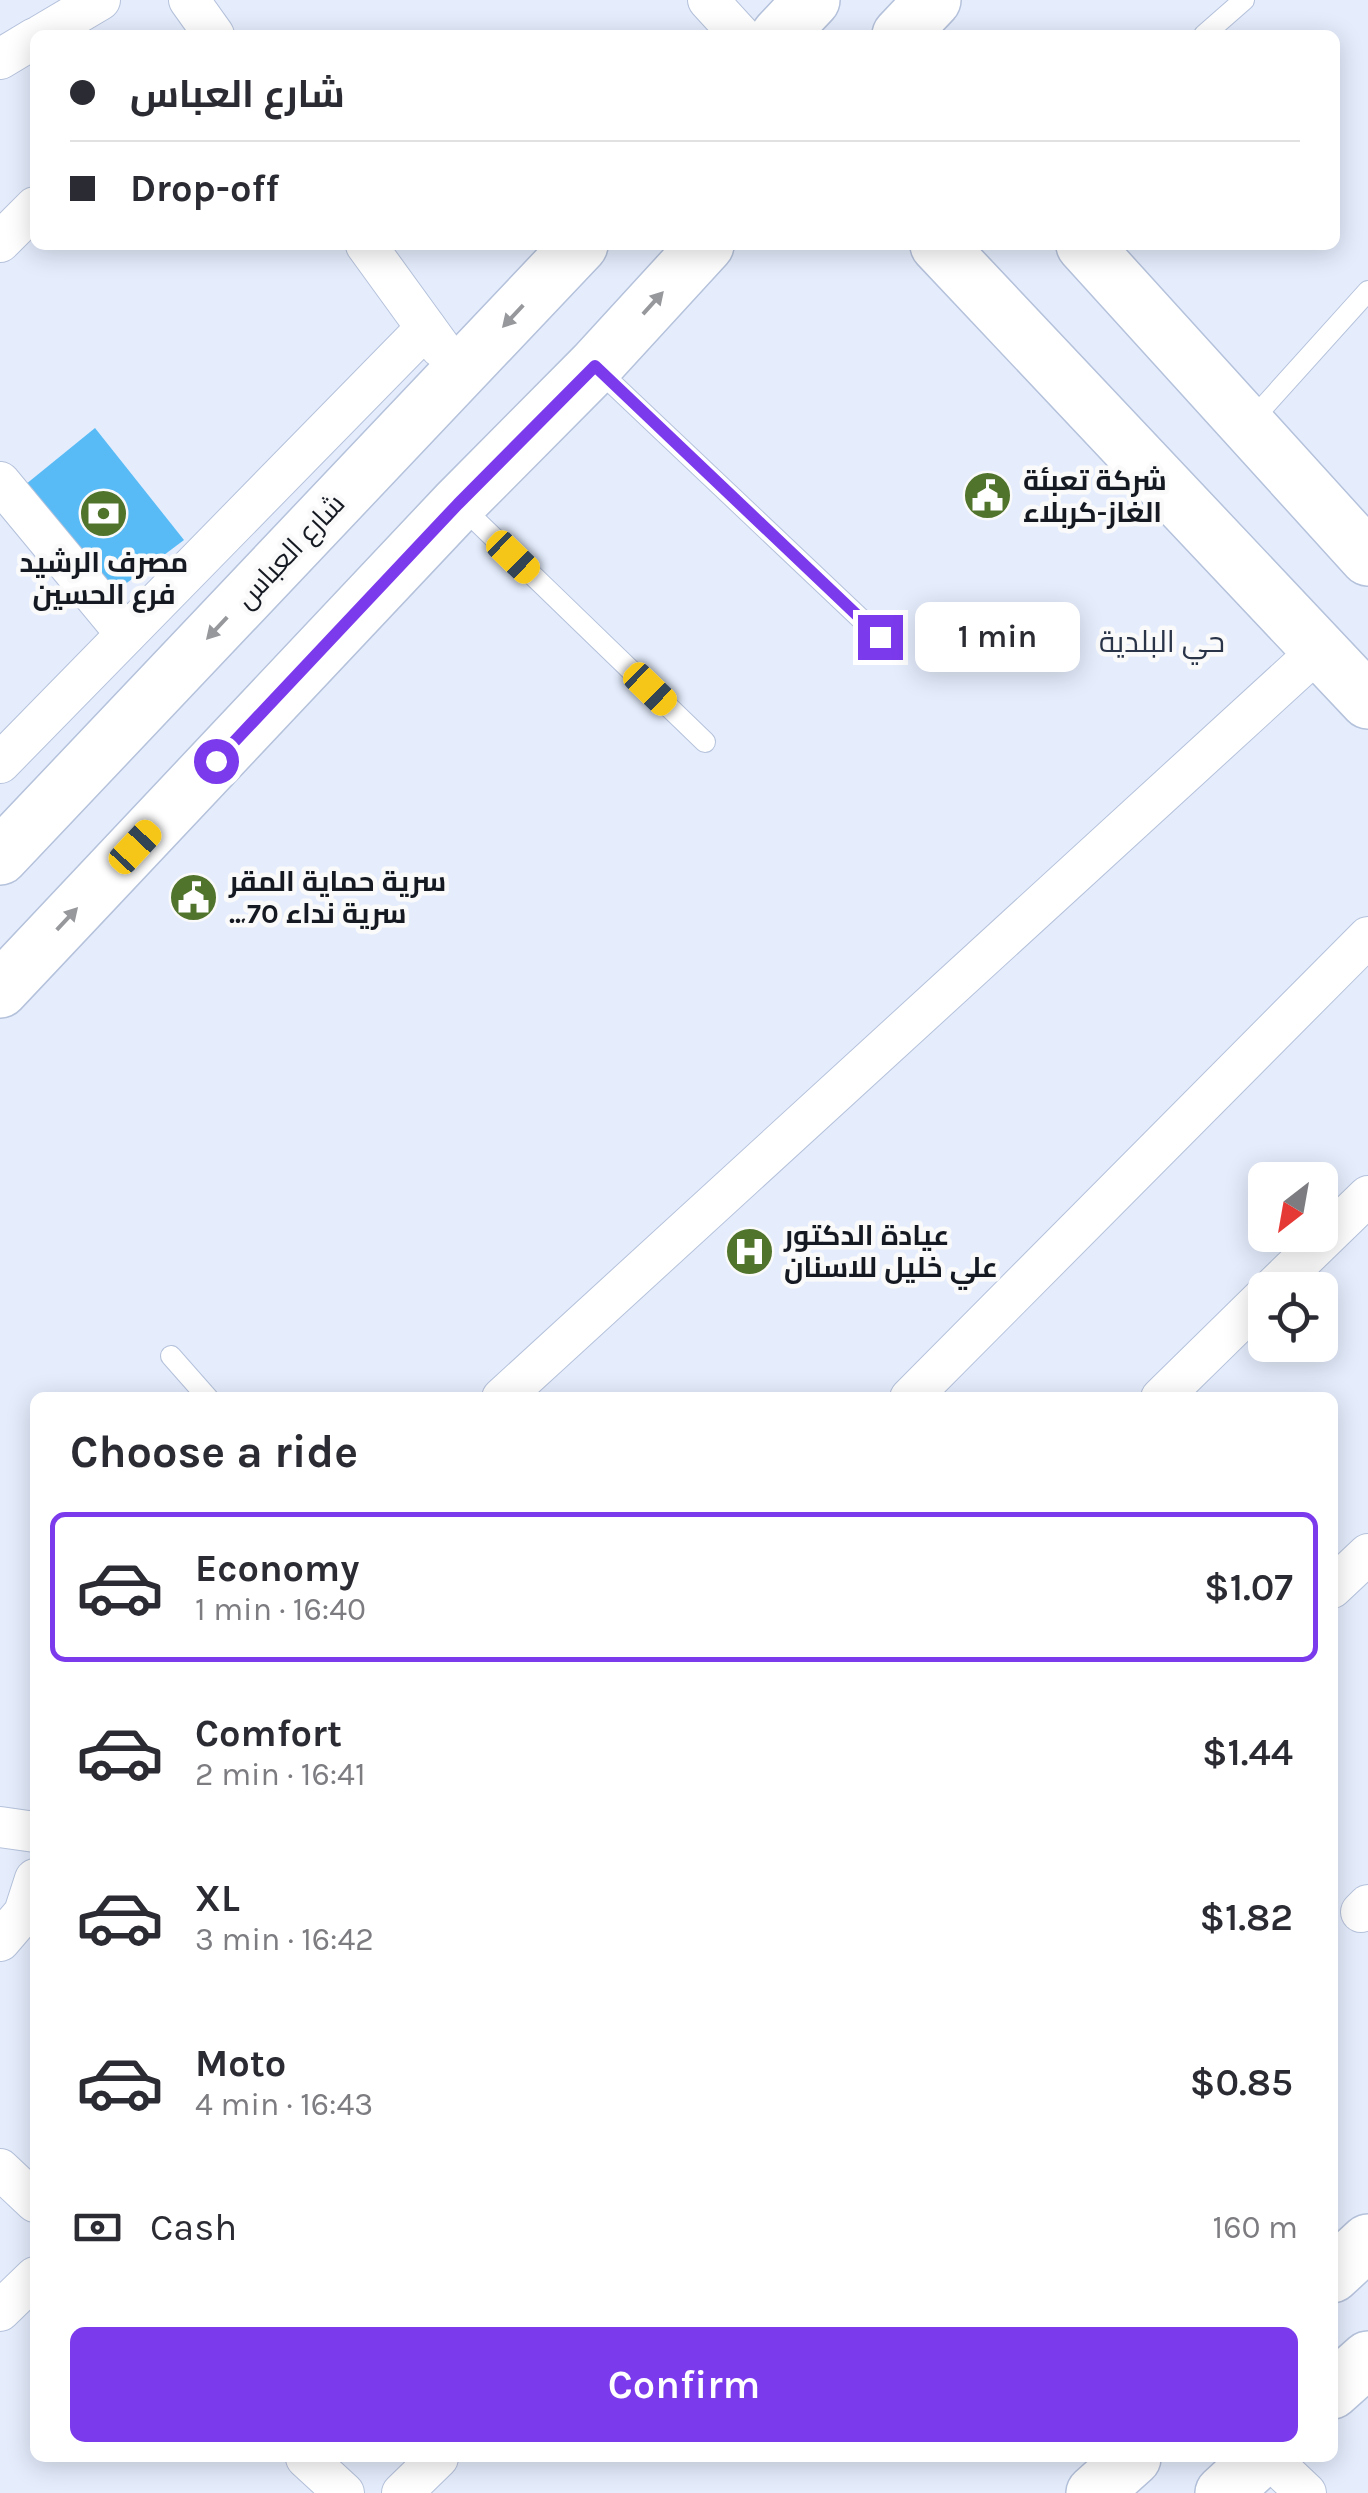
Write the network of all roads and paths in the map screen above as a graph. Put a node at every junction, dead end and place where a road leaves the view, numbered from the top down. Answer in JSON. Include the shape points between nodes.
{"nodes":[{"id":1,"x":708,"y":0,"type":"edge"},
{"id":2,"x":812,"y":0,"type":"edge"},
{"id":3,"x":932,"y":0,"type":"edge"},
{"id":4,"x":1244,"y":0,"type":"edge"},
{"id":5,"x":83,"y":4,"type":"edge"},
{"id":6,"x":48,"y":30,"type":"edge"},
{"id":7,"x":735,"y":30,"type":"edge"},
{"id":8,"x":784,"y":30,"type":"edge"},
{"id":9,"x":905,"y":30,"type":"edge"},
{"id":10,"x":1210,"y":30,"type":"edge"},
{"id":11,"x":30,"y":42,"type":"edge"},
{"id":12,"x":0,"y":59,"type":"edge"},
{"id":13,"x":30,"y":212,"type":"edge"},
{"id":14,"x":0,"y":242,"type":"edge"},
{"id":15,"x":370,"y":250,"type":"edge"},
{"id":16,"x":575,"y":250,"type":"edge"},
{"id":17,"x":701,"y":250,"type":"edge"},
{"id":18,"x":943,"y":250,"type":"edge"},
{"id":19,"x":1089,"y":250,"type":"edge"},
{"id":20,"x":1368,"y":291,"type":"edge"},
{"id":21,"x":426,"y":328,"type":"junction"},
{"id":22,"x":595,"y":366,"type":"junction"},
{"id":23,"x":459,"y":372,"type":"junction"},
{"id":24,"x":1248,"y":423,"type":"junction"},
{"id":25,"x":0,"y":482,"type":"edge"},
{"id":26,"x":458,"y":504,"type":"junction"},
{"id":27,"x":1368,"y":558,"type":"edge"},
{"id":28,"x":126,"y":634,"type":"junction"},
{"id":29,"x":880,"y":637,"type":"dead end"},
{"id":30,"x":1320,"y":650,"type":"junction"},
{"id":31,"x":1368,"y":701,"type":"edge"},
{"id":32,"x":705,"y":742,"type":"dead end"},
{"id":33,"x":0,"y":763,"type":"edge"},
{"id":34,"x":0,"y":858,"type":"edge"},
{"id":35,"x":1368,"y":938,"type":"edge"},
{"id":36,"x":0,"y":990,"type":"edge"},
{"id":37,"x":1368,"y":1196,"type":"edge"},
{"id":38,"x":1290,"y":1272,"type":"edge"},
{"id":39,"x":1248,"y":1313,"type":"edge"},
{"id":40,"x":170,"y":1356,"type":"dead end"},
{"id":41,"x":203,"y":1392,"type":"edge"},
{"id":42,"x":509,"y":1392,"type":"edge"},
{"id":43,"x":916,"y":1392,"type":"edge"},
{"id":44,"x":1167,"y":1392,"type":"edge"},
{"id":45,"x":1368,"y":1554,"type":"edge"},
{"id":46,"x":1338,"y":1582,"type":"edge"},
{"id":47,"x":0,"y":1828,"type":"edge"},
{"id":48,"x":30,"y":1831,"type":"edge"},
{"id":49,"x":30,"y":1895,"type":"edge"},
{"id":50,"x":0,"y":1941,"type":"edge"},
{"id":51,"x":0,"y":2169,"type":"edge"},
{"id":52,"x":30,"y":2197,"type":"edge"},
{"id":53,"x":1368,"y":2242,"type":"edge"},
{"id":54,"x":1338,"y":2269,"type":"edge"},
{"id":55,"x":30,"y":2281,"type":"edge"},
{"id":56,"x":0,"y":2311,"type":"edge"},
{"id":57,"x":1368,"y":2358,"type":"edge"},
{"id":58,"x":1338,"y":2386,"type":"edge"},
{"id":59,"x":310,"y":2462,"type":"edge"},
{"id":60,"x":434,"y":2462,"type":"edge"},
{"id":61,"x":1129,"y":2462,"type":"edge"},
{"id":62,"x":1257,"y":2462,"type":"edge"},
{"id":63,"x":1273,"y":2462,"type":"edge"},
{"id":64,"x":344,"y":2493,"type":"edge"},
{"id":65,"x":402,"y":2493,"type":"edge"},
{"id":66,"x":1094,"y":2493,"type":"edge"},
{"id":67,"x":1223,"y":2493,"type":"edge"},
{"id":68,"x":1306,"y":2493,"type":"edge"}],
"edges":[{"from":1,"to":7,"type":"street"},
{"from":2,"to":8,"type":"main road"},
{"from":3,"to":9,"type":"main road"},
{"from":4,"to":10,"type":"lane"},
{"from":5,"to":6,"type":"street"},
{"from":11,"to":12,"type":"street"},
{"from":13,"to":14,"type":"street"},
{"from":15,"to":21,"type":"street"},
{"from":16,"to":23,"type":"main road","name":"شارع العباس","one_way":true},
{"from":22,"to":17,"type":"main road","one_way":true},
{"from":18,"to":30,"type":"main road"},
{"from":19,"to":24,"type":"main road"},
{"from":20,"to":24,"type":"lane"},
{"from":21,"to":23,"type":"street"},
{"from":21,"to":28,"type":"street"},
{"from":22,"to":26,"type":"main road"},
{"from":22,"to":29,"type":"lane"},
{"from":23,"to":34,"type":"main road","name":"شارع العباس","one_way":true},
{"from":24,"to":27,"type":"main road"},
{"from":25,"to":28,"type":"street"},
{"from":26,"to":32,"type":"lane"},
{"from":36,"to":26,"type":"main road","one_way":true},
{"from":28,"to":33,"type":"street"},
{"from":30,"to":31,"type":"main road"},
{"from":30,"to":42,"type":"street"},
{"from":35,"to":43,"type":"street"},
{"from":37,"to":38,"type":"street"},
{"from":39,"to":44,"type":"street"},
{"from":40,"to":41,"type":"lane"},
{"from":45,"to":46,"type":"street"},
{"from":47,"to":48,"type":"street"},
{"from":49,"to":50,"type":"street"},
{"from":51,"to":52,"type":"street"},
{"from":53,"to":54,"type":"main road"},
{"from":55,"to":56,"type":"street"},
{"from":57,"to":58,"type":"main road"},
{"from":59,"to":64,"type":"street"},
{"from":60,"to":65,"type":"street"},
{"from":61,"to":66,"type":"main road"},
{"from":62,"to":67,"type":"main road"},
{"from":63,"to":68,"type":"street"}]}
